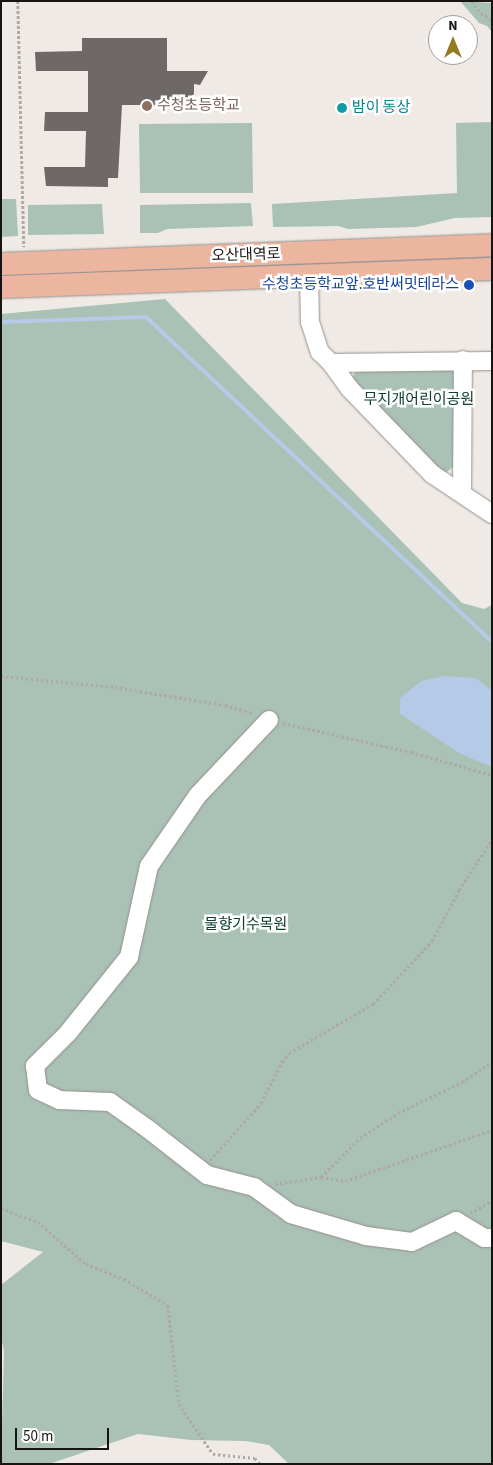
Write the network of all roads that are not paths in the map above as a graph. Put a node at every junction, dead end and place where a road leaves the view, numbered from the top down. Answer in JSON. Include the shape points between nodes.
{"nodes":[{"id":1,"x":492,"y":245,"type":"edge"},
{"id":2,"x":1,"y":264,"type":"edge"},
{"id":3,"x":492,"y":269,"type":"edge"},
{"id":4,"x":309,"y":276,"type":"junction"},
{"id":5,"x":1,"y":287,"type":"edge"},
{"id":6,"x":463,"y":360,"type":"junction"},
{"id":7,"x":492,"y":361,"type":"edge"},
{"id":8,"x":331,"y":362,"type":"junction"},
{"id":9,"x":462,"y":493,"type":"junction"},
{"id":10,"x":492,"y":514,"type":"edge"},
{"id":11,"x":269,"y":720,"type":"road end"},
{"id":12,"x":492,"y":1238,"type":"edge"}],
"edges":[{"from":1,"to":2,"type":"main road","name":"오산대역로"},
{"from":3,"to":4,"type":"main road","name":"오산대역로"},
{"from":4,"to":5,"type":"main road","name":"오산대역로"},
{"from":4,"to":8,"type":"street","via":[[312,334],[320,352]]},
{"from":6,"to":7,"type":"street"},
{"from":6,"to":8,"type":"street"},
{"from":6,"to":9,"type":"street"},
{"from":8,"to":9,"type":"street","via":[[350,389],[432,474]]},
{"from":9,"to":10,"type":"street"},
{"from":11,"to":12,"type":"street","via":[[198,795],[149,866],[130,957],[68,1033],[35,1066],[38,1090],[60,1100],[110,1102],[207,1175],[254,1187],[291,1214],[366,1236],[412,1242],[456,1221],[484,1238]]}]}
